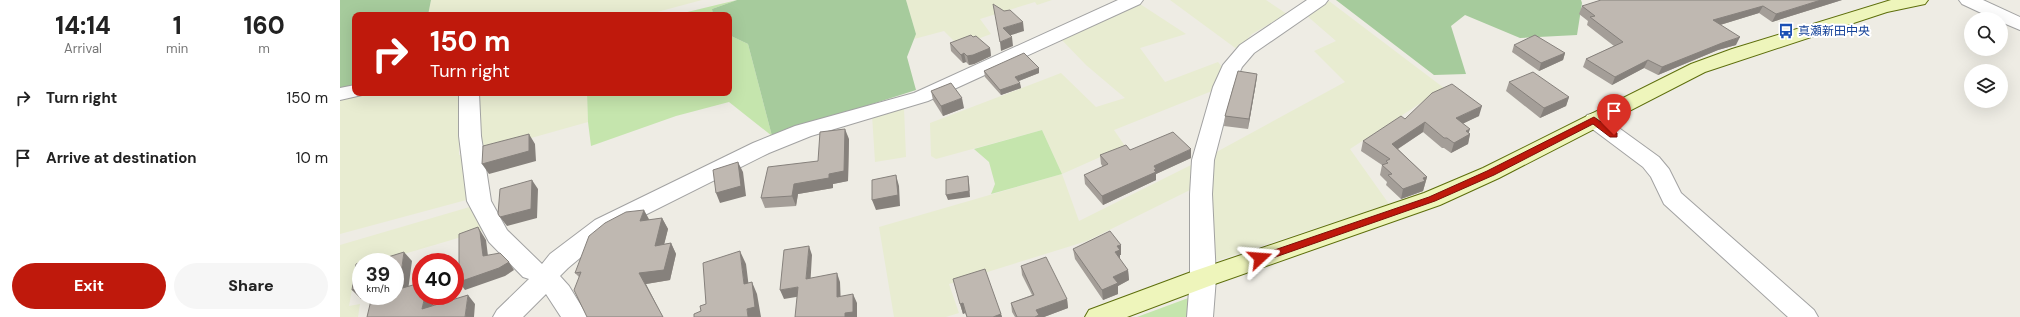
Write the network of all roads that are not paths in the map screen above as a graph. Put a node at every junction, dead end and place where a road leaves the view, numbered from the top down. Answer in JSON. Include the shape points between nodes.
{"nodes":[{"id":1,"x":1134,"y":0,"type":"edge"},
{"id":2,"x":1319,"y":0,"type":"edge"},
{"id":3,"x":1919,"y":0,"type":"edge"},
{"id":4,"x":1968,"y":0,"type":"edge"},
{"id":5,"x":2020,"y":24,"type":"edge"},
{"id":6,"x":352,"y":92,"type":"edge"},
{"id":7,"x":340,"y":94,"type":"edge"},
{"id":8,"x":469,"y":96,"type":"edge"},
{"id":9,"x":1594,"y":120,"type":"junction"},
{"id":10,"x":545,"y":276,"type":"junction"},
{"id":11,"x":1204,"y":278,"type":"junction"},
{"id":12,"x":506,"y":317,"type":"edge"},
{"id":13,"x":575,"y":317,"type":"edge"},
{"id":14,"x":1098,"y":317,"type":"edge"},
{"id":15,"x":1200,"y":317,"type":"edge"},
{"id":16,"x":1805,"y":317,"type":"edge"}],
"edges":[{"from":1,"to":10,"type":"street","via":[[921,97],[803,131],[761,148],[603,226],[578,244]]},
{"from":2,"to":11,"type":"street","via":[[1247,49],[1228,75],[1203,160],[1201,194]]},
{"from":3,"to":9,"type":"street","via":[[1883,7],[1698,68]]},
{"from":4,"to":5,"type":"street"},
{"from":6,"to":7,"type":"street"},
{"from":8,"to":10,"type":"street","via":[[470,136],[479,201],[498,236],[532,270]]},
{"from":9,"to":11,"type":"street","via":[[1491,173],[1432,199]]},
{"from":9,"to":16,"type":"street","via":[[1651,162],[1661,174],[1672,198]]},
{"from":10,"to":12,"type":"street"},
{"from":10,"to":13,"type":"street","via":[[560,293]]},
{"from":11,"to":14,"type":"street"},
{"from":11,"to":15,"type":"street"}]}
